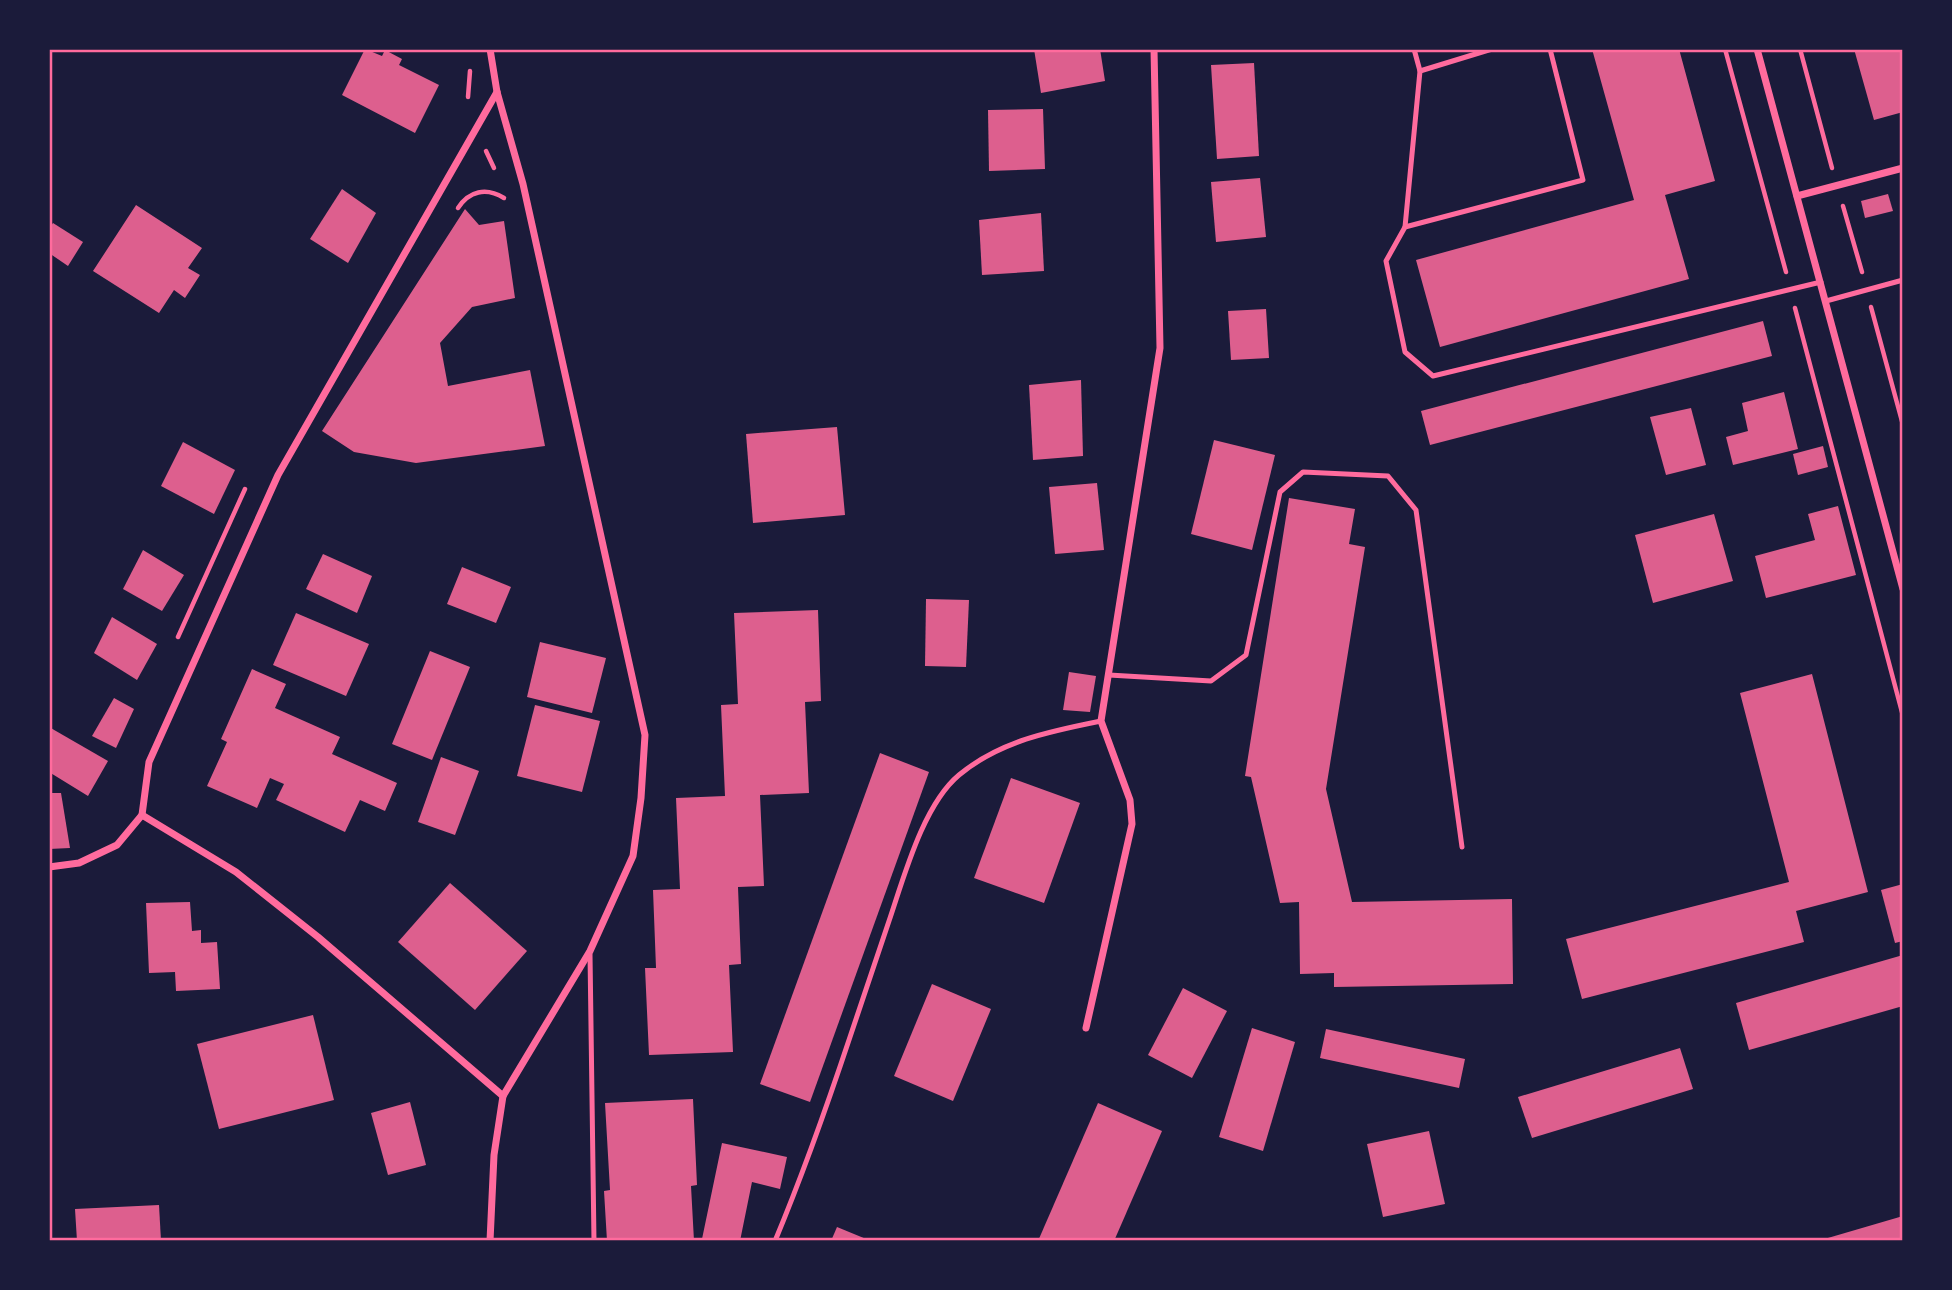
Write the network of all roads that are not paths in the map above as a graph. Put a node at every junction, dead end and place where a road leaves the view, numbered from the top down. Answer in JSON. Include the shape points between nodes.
{"nodes":[{"id":1,"x":490,"y":49,"type":"edge"},
{"id":2,"x":1154,"y":49,"type":"edge"},
{"id":3,"x":1414,"y":49,"type":"edge"},
{"id":4,"x":1492,"y":49,"type":"edge"},
{"id":5,"x":1550,"y":49,"type":"edge"},
{"id":6,"x":1756,"y":49,"type":"edge"},
{"id":7,"x":1420,"y":71,"type":"junction"},
{"id":8,"x":497,"y":92,"type":"junction"},
{"id":9,"x":1903,"y":168,"type":"edge"},
{"id":10,"x":1797,"y":196,"type":"junction"},
{"id":11,"x":1405,"y":227,"type":"junction"},
{"id":12,"x":1903,"y":280,"type":"edge"},
{"id":13,"x":1821,"y":282,"type":"junction"},
{"id":14,"x":1826,"y":301,"type":"junction"},
{"id":15,"x":1903,"y":589,"type":"edge"},
{"id":16,"x":1109,"y":675,"type":"junction"},
{"id":17,"x":1101,"y":721,"type":"junction"},
{"id":18,"x":142,"y":815,"type":"junction"},
{"id":19,"x":1462,"y":847,"type":"dead end"},
{"id":20,"x":49,"y":867,"type":"edge"},
{"id":21,"x":590,"y":951,"type":"junction"},
{"id":22,"x":1086,"y":1028,"type":"dead end"},
{"id":23,"x":503,"y":1096,"type":"junction"},
{"id":24,"x":490,"y":1241,"type":"edge"},
{"id":25,"x":594,"y":1241,"type":"edge"},
{"id":26,"x":775,"y":1241,"type":"edge"}],
"edges":[{"from":1,"to":8,"type":"street"},
{"from":2,"to":16,"type":"street","via":[[1160,348]]},
{"from":3,"to":7,"type":"lane"},
{"from":4,"to":7,"type":"lane"},
{"from":5,"to":11,"type":"lane","via":[[1583,180]]},
{"from":6,"to":10,"type":"street"},
{"from":7,"to":11,"type":"lane"},
{"from":8,"to":18,"type":"street","via":[[278,475],[149,762]]},
{"from":8,"to":21,"type":"street","via":[[526,197],[645,735],[633,856]]},
{"from":9,"to":10,"type":"street"},
{"from":10,"to":13,"type":"street"},
{"from":11,"to":13,"type":"lane","via":[[1386,261],[1405,352],[1433,376]]},
{"from":12,"to":14,"type":"lane"},
{"from":13,"to":14,"type":"street"},
{"from":14,"to":15,"type":"street"},
{"from":16,"to":17,"type":"street"},
{"from":16,"to":19,"type":"lane","via":[[1211,681],[1246,655],[1280,492],[1303,472],[1388,476],[1416,510]]},
{"from":17,"to":22,"type":"street","via":[[1130,800],[1132,824]]},
{"from":17,"to":26,"type":"lane","via":[[1026,738],[1000,750],[959,775],[932,808],[907,868],[811,1155]]},
{"from":18,"to":20,"type":"street","via":[[117,845],[79,863]]},
{"from":18,"to":23,"type":"street","via":[[236,872]]},
{"from":21,"to":23,"type":"street"},
{"from":21,"to":25,"type":"lane"},
{"from":23,"to":24,"type":"street","via":[[494,1156]]}]}
